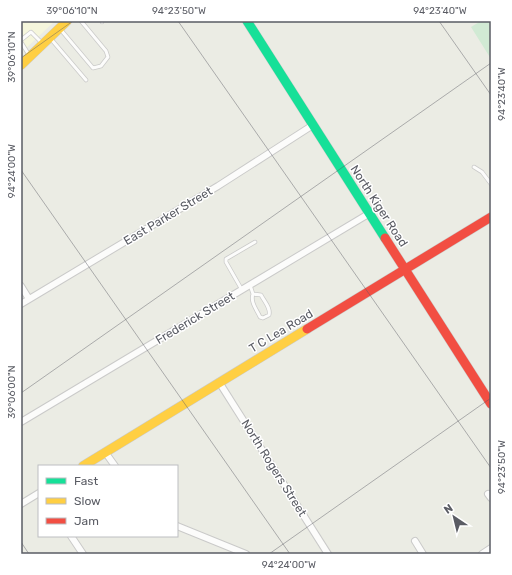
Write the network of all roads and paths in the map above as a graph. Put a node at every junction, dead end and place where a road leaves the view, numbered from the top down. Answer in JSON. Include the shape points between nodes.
{"nodes":[{"id":1,"x":67,"y":21,"type":"edge"},
{"id":2,"x":81,"y":21,"type":"edge"},
{"id":3,"x":247,"y":21,"type":"edge"},
{"id":4,"x":60,"y":28,"type":"junction"},
{"id":5,"x":50,"y":37,"type":"junction"},
{"id":6,"x":21,"y":41,"type":"edge"},
{"id":7,"x":43,"y":44,"type":"junction"},
{"id":8,"x":30,"y":56,"type":"junction"},
{"id":9,"x":21,"y":65,"type":"edge"},
{"id":10,"x":86,"y":80,"type":"dead end"},
{"id":11,"x":313,"y":125,"type":"junction"},
{"id":12,"x":474,"y":167,"type":"dead end"},
{"id":13,"x":491,"y":184,"type":"edge"},
{"id":14,"x":370,"y":213,"type":"junction"},
{"id":15,"x":491,"y":217,"type":"edge"},
{"id":16,"x":255,"y":242,"type":"dead end"},
{"id":17,"x":405,"y":269,"type":"junction"},
{"id":18,"x":250,"y":285,"type":"junction"},
{"id":19,"x":21,"y":286,"type":"edge"},
{"id":20,"x":242,"y":290,"type":"junction"},
{"id":21,"x":253,"y":294,"type":"junction"},
{"id":22,"x":29,"y":299,"type":"junction"},
{"id":23,"x":21,"y":304,"type":"edge"},
{"id":24,"x":220,"y":382,"type":"junction"},
{"id":25,"x":491,"y":404,"type":"edge"},
{"id":26,"x":21,"y":422,"type":"edge"},
{"id":27,"x":105,"y":452,"type":"junction"},
{"id":28,"x":85,"y":465,"type":"edge"},
{"id":29,"x":114,"y":465,"type":"edge"},
{"id":30,"x":38,"y":494,"type":"edge"},
{"id":31,"x":21,"y":504,"type":"edge"},
{"id":32,"x":178,"y":526,"type":"edge"},
{"id":33,"x":72,"y":537,"type":"edge"},
{"id":34,"x":415,"y":541,"type":"dead end"},
{"id":35,"x":491,"y":548,"type":"edge"},
{"id":36,"x":83,"y":554,"type":"edge"},
{"id":37,"x":246,"y":554,"type":"edge"},
{"id":38,"x":328,"y":554,"type":"edge"},
{"id":39,"x":423,"y":554,"type":"edge"},
{"id":40,"x":482,"y":554,"type":"edge"}],
"edges":[{"from":1,"to":4,"type":"street"},
{"from":2,"to":4,"type":"lane","via":[[106,51],[108,57],[101,66],[93,68]]},
{"from":3,"to":11,"type":"street","name":"North Kiger Road"},
{"from":4,"to":5,"type":"street"},
{"from":5,"to":7,"type":"street"},
{"from":5,"to":10,"type":"lane"},
{"from":6,"to":7,"type":"lane","via":[[31,32]]},
{"from":6,"to":8,"type":"lane"},
{"from":7,"to":8,"type":"street"},
{"from":8,"to":9,"type":"street"},
{"from":11,"to":14,"type":"street","name":"North Kiger Road"},
{"from":11,"to":22,"type":"street","name":"East Parker Street","via":[[218,186]]},
{"from":12,"to":13,"type":"lane","via":[[482,172]]},
{"from":14,"to":17,"type":"street","name":"North Kiger Road"},
{"from":14,"to":18,"type":"street","name":"Frederick Street"},
{"from":15,"to":17,"type":"street","name":"T C Lea Road"},
{"from":16,"to":20,"type":"lane","via":[[226,259]]},
{"from":17,"to":24,"type":"street","name":"T C Lea Road"},
{"from":17,"to":25,"type":"street","name":"North Kiger Road"},
{"from":18,"to":20,"type":"street","name":"Frederick Street"},
{"from":18,"to":21,"type":"lane"},
{"from":19,"to":22,"type":"street"},
{"from":20,"to":26,"type":"street","name":"Frederick Street"},
{"from":21,"to":21,"type":"lane","via":[[252,303],[260,317],[269,315],[269,309],[261,295]]},
{"from":22,"to":23,"type":"street","name":"East Parker Street"},
{"from":24,"to":27,"type":"street","name":"T C Lea Road"},
{"from":24,"to":38,"type":"street","name":"North Rogers Street"},
{"from":27,"to":28,"type":"street","name":"T C Lea Road"},
{"from":27,"to":29,"type":"street"},
{"from":30,"to":31,"type":"street"},
{"from":32,"to":37,"type":"street"},
{"from":33,"to":36,"type":"street"},
{"from":34,"to":39,"type":"street"},
{"from":35,"to":40,"type":"street"}]}
